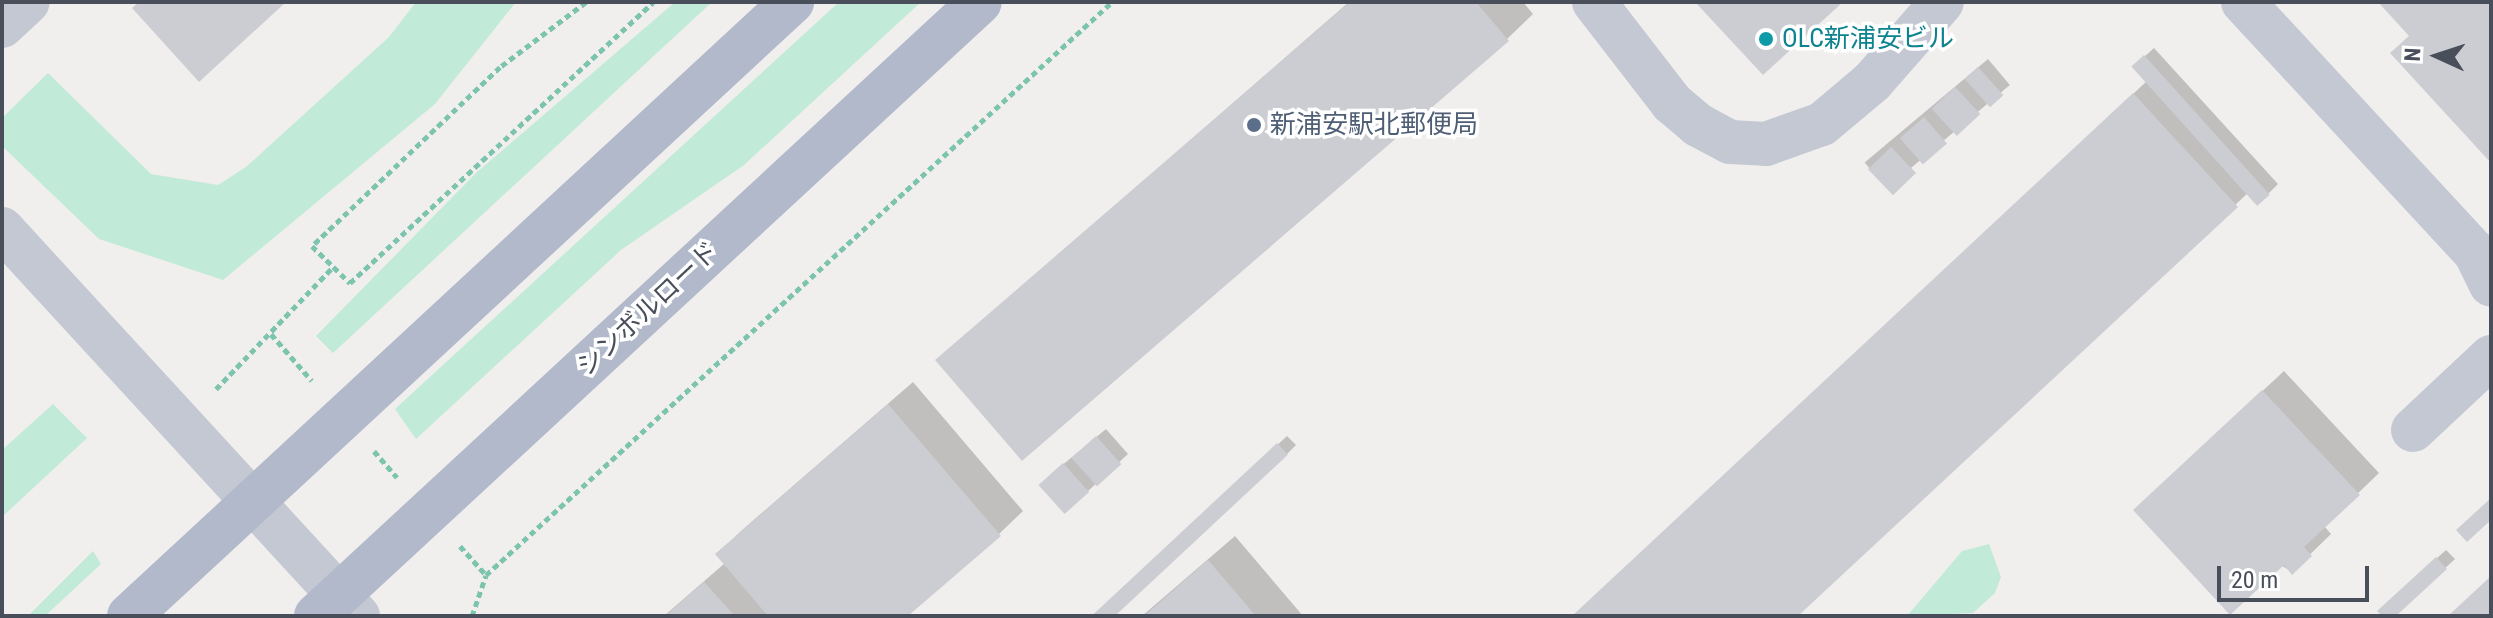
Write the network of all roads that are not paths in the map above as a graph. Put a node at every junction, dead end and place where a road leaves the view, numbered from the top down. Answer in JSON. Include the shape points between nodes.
{"nodes":[{"id":1,"x":28,"y":2,"type":"edge"},
{"id":2,"x":792,"y":2,"type":"edge"},
{"id":3,"x":980,"y":2,"type":"edge"},
{"id":4,"x":1594,"y":2,"type":"edge"},
{"id":5,"x":1942,"y":2,"type":"edge"},
{"id":6,"x":2243,"y":2,"type":"edge"},
{"id":7,"x":2,"y":26,"type":"edge"},
{"id":8,"x":2,"y":229,"type":"edge"},
{"id":9,"x":2491,"y":285,"type":"edge"},
{"id":10,"x":2491,"y":357,"type":"edge"},
{"id":11,"x":2413,"y":430,"type":"dead end"},
{"id":12,"x":255,"y":504,"type":"junction"},
{"id":13,"x":338,"y":609,"type":"edge"},
{"id":14,"x":129,"y":616,"type":"edge"}],
"edges":[{"from":1,"to":7,"type":"street"},
{"from":2,"to":12,"type":"main road"},
{"from":3,"to":13,"type":"main road","name":"シンボルロード"},
{"from":4,"to":5,"type":"street","via":[[1672,103],[1698,125],[1730,142],[1766,144],[1822,124],[1872,82]]},
{"from":6,"to":9,"type":"street","via":[[2476,254]]},
{"from":8,"to":12,"type":"street"},
{"from":10,"to":11,"type":"street"},
{"from":12,"to":13,"type":"street"},
{"from":12,"to":14,"type":"main road"}]}
